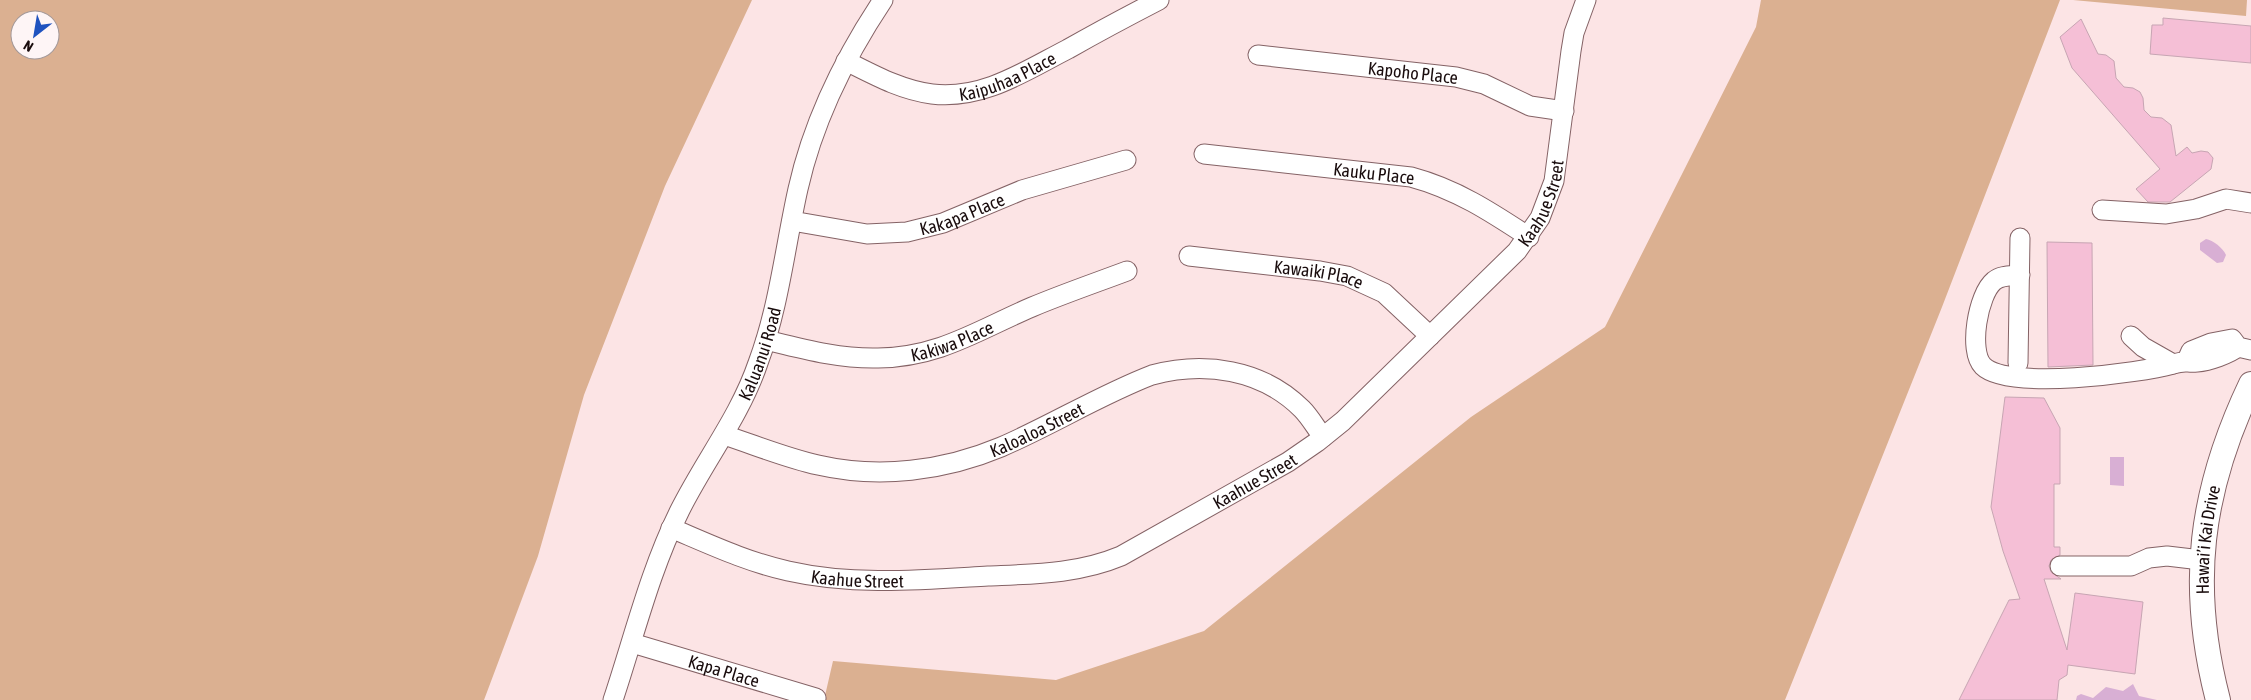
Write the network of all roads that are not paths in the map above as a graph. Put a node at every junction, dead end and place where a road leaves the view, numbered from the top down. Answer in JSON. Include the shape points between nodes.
{"nodes":[{"id":1,"x":883,"y":0,"type":"edge"},
{"id":2,"x":1159,"y":0,"type":"edge"},
{"id":3,"x":1586,"y":0,"type":"edge"},
{"id":4,"x":1258,"y":55,"type":"dead end"},
{"id":5,"x":846,"y":62,"type":"junction"},
{"id":6,"x":1564,"y":111,"type":"junction"},
{"id":7,"x":1204,"y":154,"type":"dead end"},
{"id":8,"x":1126,"y":160,"type":"dead end"},
{"id":9,"x":2251,"y":203,"type":"edge"},
{"id":10,"x":2102,"y":210,"type":"dead end"},
{"id":11,"x":792,"y":221,"type":"junction"},
{"id":12,"x":1529,"y":237,"type":"junction"},
{"id":13,"x":2020,"y":238,"type":"dead end"},
{"id":14,"x":1189,"y":256,"type":"dead end"},
{"id":15,"x":1127,"y":271,"type":"dead end"},
{"id":16,"x":2020,"y":275,"type":"junction"},
{"id":17,"x":1430,"y":336,"type":"junction"},
{"id":18,"x":2131,"y":336,"type":"dead end"},
{"id":19,"x":766,"y":340,"type":"junction"},
{"id":20,"x":2245,"y":348,"type":"edge"},
{"id":21,"x":2180,"y":362,"type":"junction"},
{"id":22,"x":2018,"y":363,"type":"dead end"},
{"id":23,"x":2251,"y":384,"type":"edge"},
{"id":24,"x":724,"y":435,"type":"junction"},
{"id":25,"x":1323,"y":437,"type":"junction"},
{"id":26,"x":671,"y":528,"type":"junction"},
{"id":27,"x":2202,"y":560,"type":"junction"},
{"id":28,"x":2060,"y":566,"type":"dead end"},
{"id":29,"x":632,"y":643,"type":"junction"},
{"id":30,"x":816,"y":698,"type":"dead end"},
{"id":31,"x":614,"y":700,"type":"edge"},
{"id":32,"x":2218,"y":700,"type":"edge"}],
"edges":[{"from":1,"to":5,"type":"street","name":"Kaluanui Road"},
{"from":2,"to":5,"type":"street","name":"Kaipuhaa Place","via":[[1005,82],[977,91],[919,92]]},
{"from":3,"to":6,"type":"street","name":"Kaahue Street","via":[[1574,33]]},
{"from":4,"to":6,"type":"street","name":"Kapoho Place","via":[[1456,77],[1484,84],[1530,106]]},
{"from":5,"to":11,"type":"street","name":"Kaluanui Road","via":[[808,153]]},
{"from":6,"to":12,"type":"street","name":"Kaahue Street","via":[[1554,181]]},
{"from":7,"to":12,"type":"street","name":"Kauku Place","via":[[1412,177],[1466,197]]},
{"from":8,"to":11,"type":"street","name":"Kakapa Place","via":[[1022,190],[943,224],[907,232],[868,234]]},
{"from":9,"to":10,"type":"street","via":[[2226,199],[2166,214]]},
{"from":11,"to":19,"type":"street","name":"Kaluanui Road"},
{"from":12,"to":17,"type":"street","name":"Kaahue Street"},
{"from":13,"to":16,"type":"street"},
{"from":14,"to":17,"type":"street","name":"Kawaiki Place","via":[[1320,270],[1347,276],[1384,294]]},
{"from":15,"to":19,"type":"street","name":"Kakiwa Place","via":[[1031,308],[957,342],[922,353],[858,358]]},
{"from":16,"to":21,"type":"street","via":[[1994,281],[1988,287],[1980,308],[1974,338],[1978,358],[1982,366],[1993,373],[2044,378],[2102,376]]},
{"from":16,"to":22,"type":"street"},
{"from":17,"to":25,"type":"street","name":"Kaahue Street"},
{"from":18,"to":21,"type":"street","via":[[2143,347]]},
{"from":19,"to":24,"type":"street","name":"Kaluanui Road","via":[[748,388]]},
{"from":20,"to":21,"type":"street","via":[[2232,339],[2211,343],[2191,350]]},
{"from":23,"to":27,"type":"main road","name":"Hawai’i Kai Drive","via":[[2232,425],[2215,477],[2206,515]]},
{"from":24,"to":25,"type":"street","name":"Kaloaloa Street","via":[[793,459],[836,468],[871,472],[924,468],[951,464],[1001,446],[1152,374],[1204,367],[1240,373],[1274,388],[1302,410]]},
{"from":24,"to":26,"type":"street","name":"Kaluanui Road"},
{"from":25,"to":26,"type":"street","name":"Kaahue Street","via":[[1288,462],[1135,548],[1106,562],[1070,571],[894,582],[838,580],[761,564]]},
{"from":26,"to":29,"type":"street","name":"Kaluanui Road"},
{"from":27,"to":28,"type":"street","via":[[2166,556],[2131,566]]},
{"from":27,"to":32,"type":"main road","name":"Hawai’i Kai Drive","via":[[2201,609]]},
{"from":29,"to":30,"type":"street","name":"Kapa Place"},
{"from":29,"to":31,"type":"street","name":"Kaluanui Road"}]}
